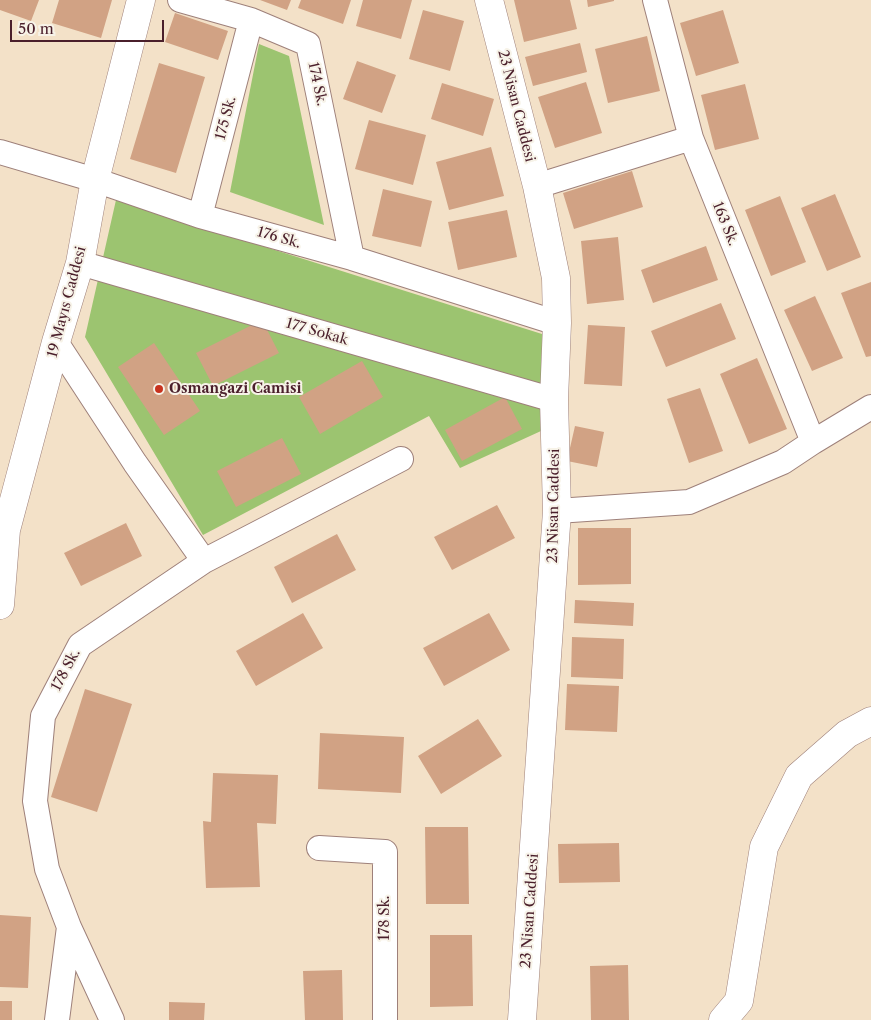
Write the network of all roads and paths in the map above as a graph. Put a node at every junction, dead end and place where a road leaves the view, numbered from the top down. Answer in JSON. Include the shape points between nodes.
{"nodes":[{"id":1,"x":141,"y":0,"type":"edge"},
{"id":2,"x":180,"y":0,"type":"edge"},
{"id":3,"x":489,"y":0,"type":"edge"},
{"id":4,"x":654,"y":0,"type":"edge"},
{"id":5,"x":251,"y":20,"type":"junction"},
{"id":6,"x":691,"y":138,"type":"junction"},
{"id":7,"x":0,"y":152,"type":"edge"},
{"id":8,"x":95,"y":180,"type":"junction"},
{"id":9,"x":536,"y":186,"type":"junction"},
{"id":10,"x":200,"y":216,"type":"junction"},
{"id":11,"x":352,"y":258,"type":"junction"},
{"id":12,"x":80,"y":264,"type":"junction"},
{"id":13,"x":557,"y":324,"type":"junction"},
{"id":14,"x":56,"y":342,"type":"junction"},
{"id":15,"x":554,"y":400,"type":"junction"},
{"id":16,"x":871,"y":407,"type":"edge"},
{"id":17,"x":813,"y":442,"type":"junction"},
{"id":18,"x":401,"y":459,"type":"dead end"},
{"id":19,"x":557,"y":511,"type":"junction"},
{"id":20,"x":3,"y":529,"type":"edge"},
{"id":21,"x":204,"y":561,"type":"junction"},
{"id":22,"x":0,"y":605,"type":"edge"},
{"id":23,"x":871,"y":721,"type":"edge"},
{"id":24,"x":319,"y":848,"type":"dead end"},
{"id":25,"x":69,"y":927,"type":"junction"},
{"id":26,"x":57,"y":1020,"type":"edge"},
{"id":27,"x":112,"y":1020,"type":"edge"},
{"id":28,"x":385,"y":1020,"type":"edge"},
{"id":29,"x":522,"y":1020,"type":"edge"},
{"id":30,"x":723,"y":1020,"type":"edge"}],
"edges":[{"from":1,"to":8,"type":"street","name":"19 Mayıs Caddesi"},
{"from":2,"to":5,"type":"street","name":"174 Sk."},
{"from":3,"to":9,"type":"street","name":"23 Nisan Caddesi"},
{"from":4,"to":6,"type":"street","name":"163 Sk."},
{"from":5,"to":10,"type":"street","name":"175 Sk."},
{"from":5,"to":11,"type":"street","name":"174 Sk.","via":[[308,44]]},
{"from":6,"to":9,"type":"street"},
{"from":6,"to":17,"type":"street","name":"163 Sk."},
{"from":7,"to":8,"type":"street","name":"176 Sk."},
{"from":8,"to":10,"type":"street","name":"176 Sk."},
{"from":8,"to":12,"type":"street","name":"19 Mayıs Caddesi"},
{"from":9,"to":13,"type":"street","name":"23 Nisan Caddesi","via":[[556,278]]},
{"from":10,"to":11,"type":"street","name":"176 Sk."},
{"from":11,"to":13,"type":"street","name":"176 Sk."},
{"from":12,"to":14,"type":"street","name":"19 Mayıs Caddesi"},
{"from":12,"to":15,"type":"street","name":"177 Sokak"},
{"from":13,"to":15,"type":"street","name":"23 Nisan Caddesi"},
{"from":14,"to":20,"type":"street","name":"19 Mayıs Caddesi"},
{"from":14,"to":21,"type":"street"},
{"from":15,"to":19,"type":"street","name":"23 Nisan Caddesi"},
{"from":16,"to":17,"type":"street"},
{"from":17,"to":19,"type":"street","via":[[783,462],[688,502]]},
{"from":18,"to":21,"type":"street","name":"178 Sk."},
{"from":19,"to":29,"type":"street","name":"23 Nisan Caddesi"},
{"from":20,"to":22,"type":"street","name":"19 Mayıs Caddesi"},
{"from":21,"to":25,"type":"street","name":"178 Sk.","via":[[80,644],[42,716],[35,802],[46,869]]},
{"from":23,"to":30,"type":"street","via":[[847,734],[799,776],[764,847],[739,1001]]},
{"from":24,"to":28,"type":"street","name":"178 Sk.","via":[[385,852]]},
{"from":25,"to":26,"type":"street"},
{"from":25,"to":27,"type":"street","name":"178 Sk."}]}
